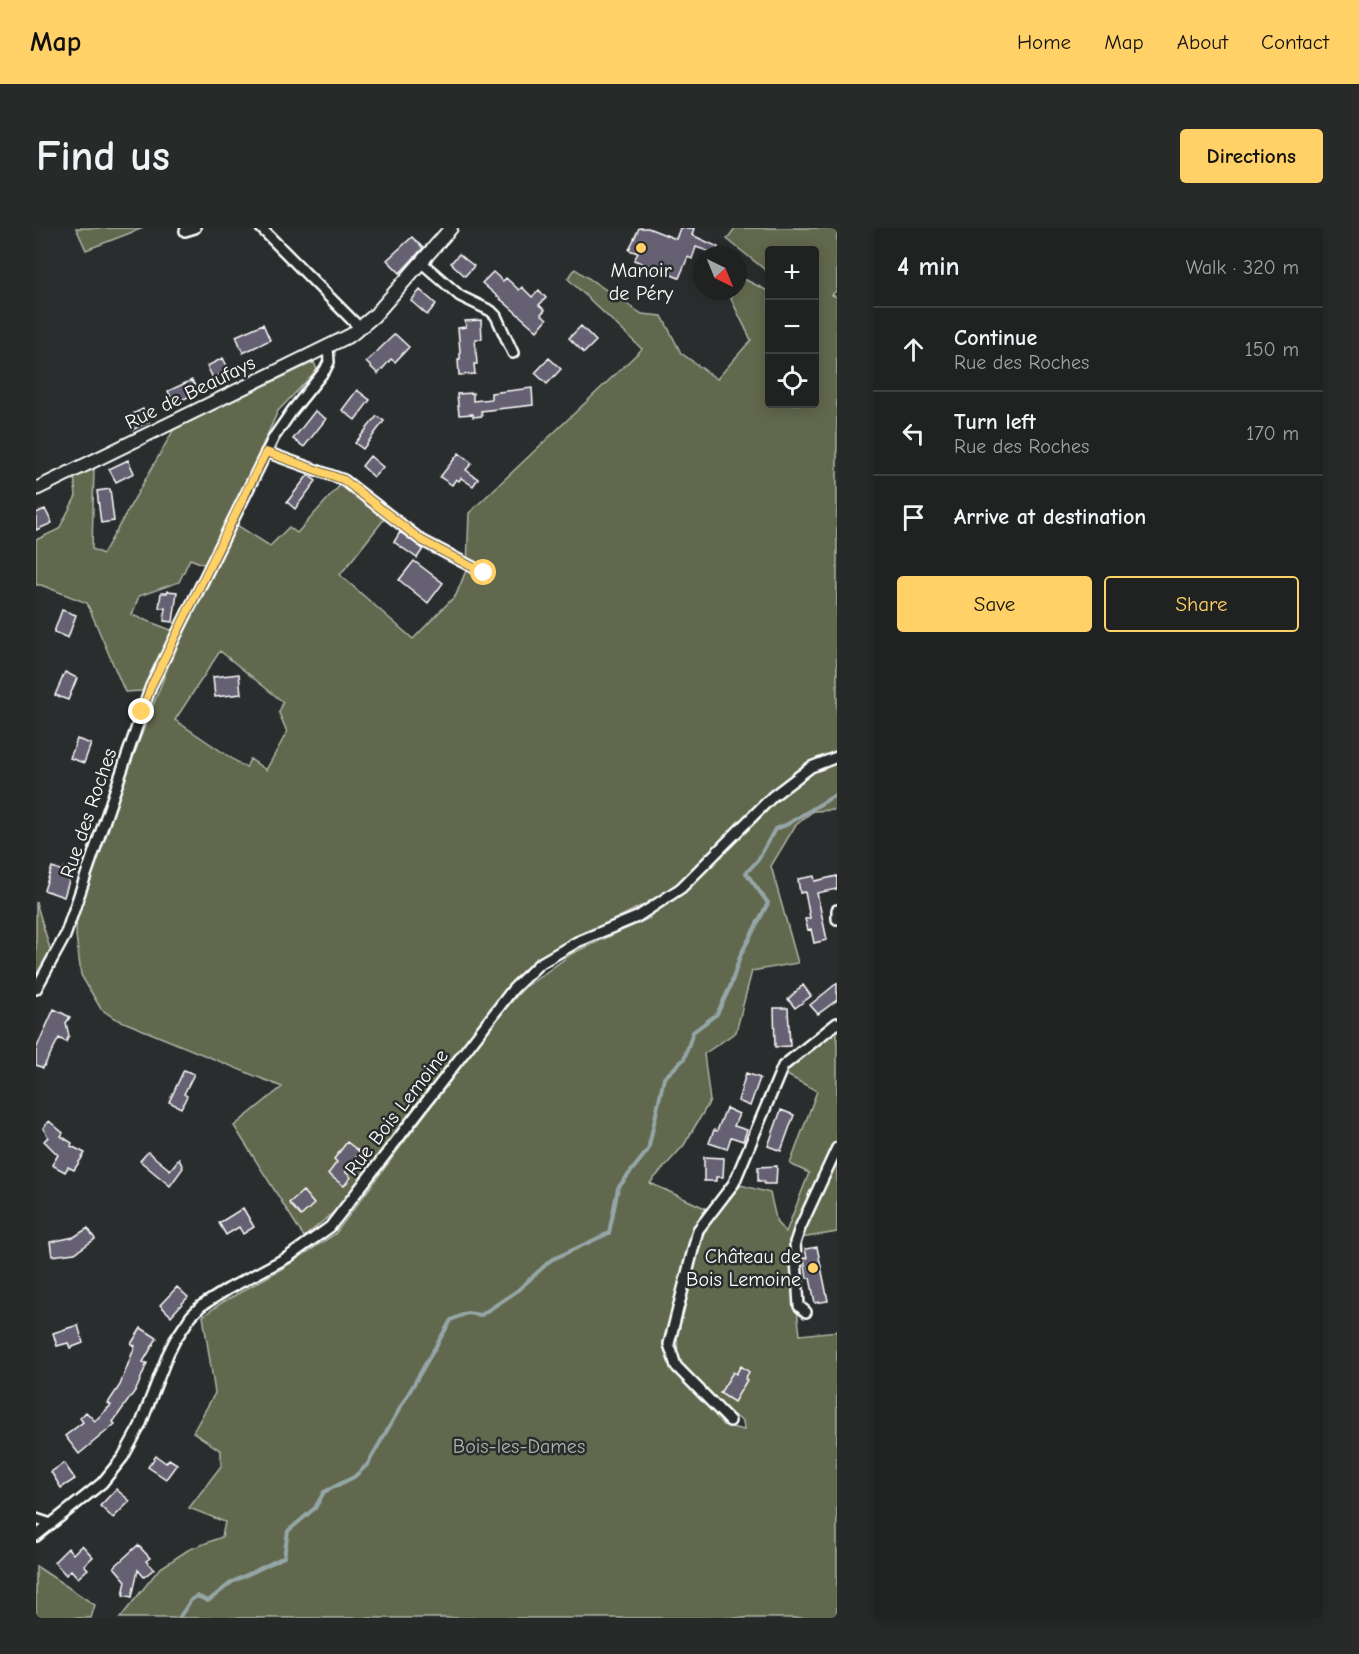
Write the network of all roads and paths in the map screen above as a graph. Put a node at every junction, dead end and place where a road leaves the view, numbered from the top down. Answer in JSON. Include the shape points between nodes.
{"nodes":[{"id":1,"x":261,"y":228,"type":"edge"},
{"id":2,"x":451,"y":228,"type":"edge"},
{"id":3,"x":422,"y":263,"type":"junction"},
{"id":4,"x":360,"y":328,"type":"junction"},
{"id":5,"x":328,"y":347,"type":"junction"},
{"id":6,"x":513,"y":353,"type":"dead end"},
{"id":7,"x":266,"y":452,"type":"junction"},
{"id":8,"x":36,"y":489,"type":"edge"},
{"id":9,"x":484,"y":573,"type":"dead end"},
{"id":10,"x":837,"y":757,"type":"edge"},
{"id":11,"x":837,"y":910,"type":"edge"},
{"id":12,"x":837,"y":920,"type":"edge"},
{"id":13,"x":36,"y":989,"type":"edge"},
{"id":14,"x":837,"y":1023,"type":"edge"},
{"id":15,"x":837,"y":1148,"type":"edge"},
{"id":16,"x":806,"y":1312,"type":"dead end"},
{"id":17,"x":730,"y":1421,"type":"dead end"},
{"id":18,"x":36,"y":1519,"type":"edge"},
{"id":19,"x":51,"y":1524,"type":"junction"},
{"id":20,"x":36,"y":1536,"type":"edge"}],
"edges":[{"from":1,"to":4,"type":"street"},
{"from":2,"to":3,"type":"street","name":"Rue de Beaufays"},
{"from":3,"to":4,"type":"street","name":"Rue de Beaufays"},
{"from":3,"to":6,"type":"street","via":[[460,296],[491,311]]},
{"from":4,"to":5,"type":"street","name":"Rue de Beaufays"},
{"from":5,"to":7,"type":"street","name":"Rue des Roches","via":[[325,370]]},
{"from":5,"to":8,"type":"street","name":"Rue de Beaufays"},
{"from":7,"to":9,"type":"street","via":[[344,480],[421,540]]},
{"from":7,"to":13,"type":"street","name":"Rue des Roches","via":[[151,686],[65,936]]},
{"from":10,"to":19,"type":"street","name":"Rue Bois Lemoine","via":[[811,767],[773,796],[681,888],[637,917],[577,942],[539,964],[522,980],[330,1227],[288,1257],[201,1306],[191,1316],[171,1347],[140,1426],[123,1457],[102,1483]]},
{"from":11,"to":12,"type":"street"},
{"from":14,"to":17,"type":"street","via":[[783,1066],[734,1183],[699,1230],[669,1344],[676,1366]]},
{"from":15,"to":16,"type":"street","via":[[795,1243],[799,1306]]},
{"from":18,"to":19,"type":"street"},
{"from":19,"to":20,"type":"street","name":"Rue Bois Lemoine"}]}
